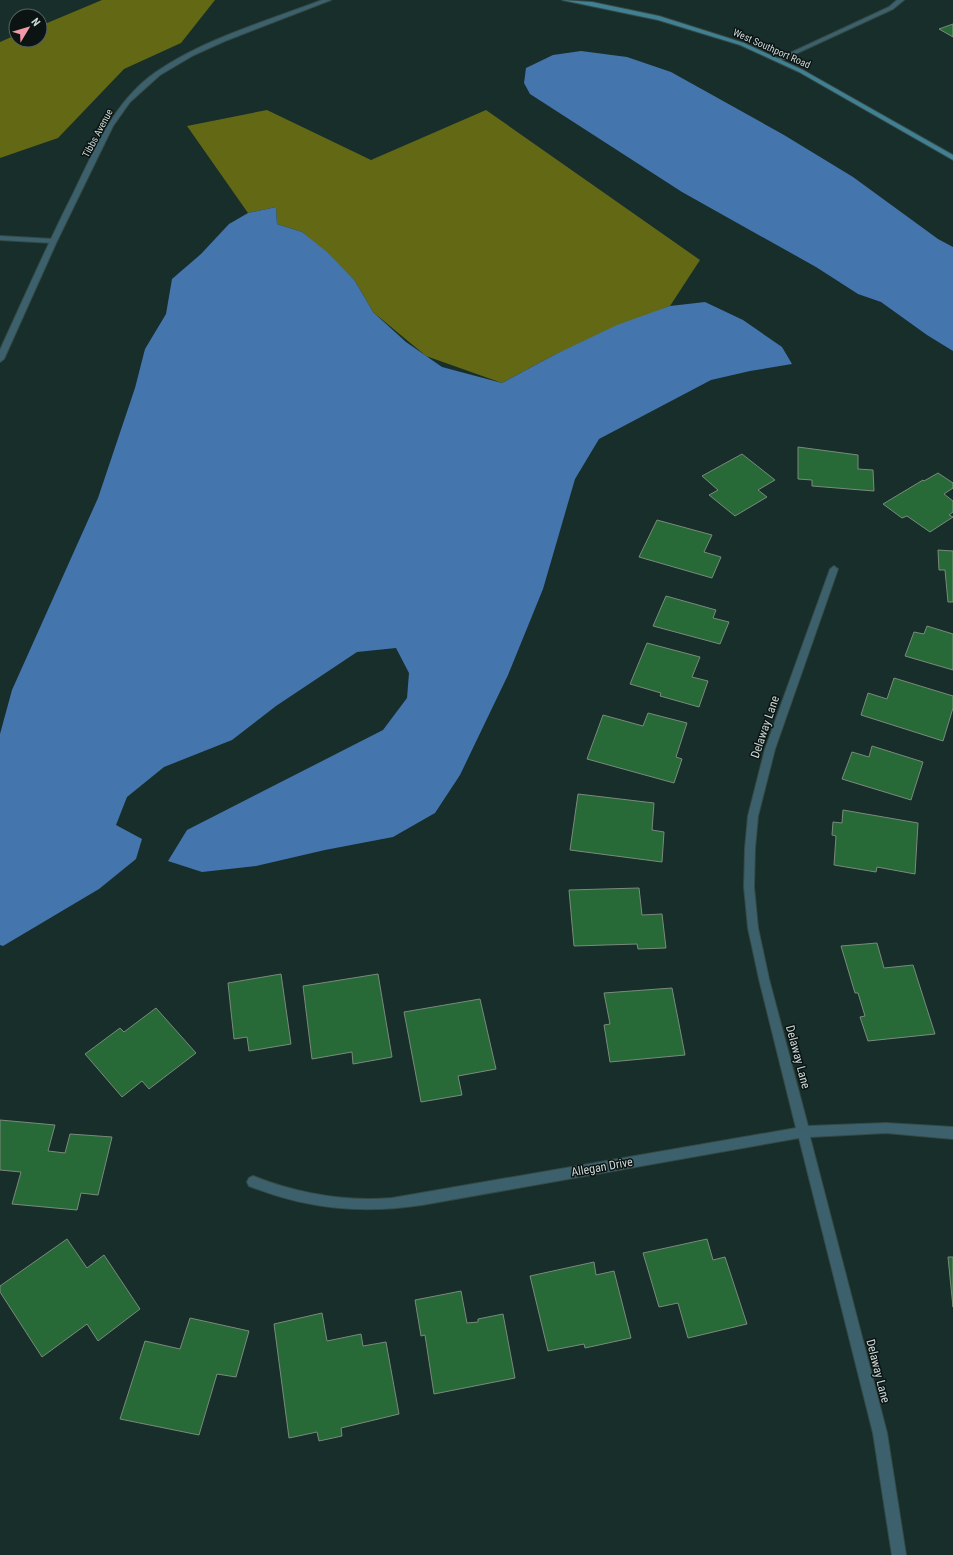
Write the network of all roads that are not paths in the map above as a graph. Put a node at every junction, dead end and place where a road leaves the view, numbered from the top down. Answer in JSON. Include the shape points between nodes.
{"nodes":[{"id":1,"x":328,"y":0,"type":"edge"},
{"id":2,"x":565,"y":0,"type":"edge"},
{"id":3,"x":901,"y":0,"type":"edge"},
{"id":4,"x":778,"y":60,"type":"junction"},
{"id":5,"x":953,"y":158,"type":"edge"},
{"id":6,"x":0,"y":238,"type":"edge"},
{"id":7,"x":53,"y":241,"type":"junction"},
{"id":8,"x":0,"y":359,"type":"edge"},
{"id":9,"x":834,"y":569,"type":"dead end"},
{"id":10,"x":804,"y":1132,"type":"junction"},
{"id":11,"x":953,"y":1134,"type":"edge"},
{"id":12,"x":253,"y":1182,"type":"dead end"},
{"id":13,"x":899,"y":1555,"type":"edge"}],
"edges":[{"from":1,"to":7,"type":"street","name":"Tibbs Avenue","via":[[198,51],[164,70],[142,87],[119,111],[110,126]]},
{"from":2,"to":4,"type":"main road","name":"West Southport Road","via":[[678,23],[730,40]]},
{"from":3,"to":4,"type":"street","via":[[891,8]]},
{"from":4,"to":5,"type":"main road","name":"West Southport Road"},
{"from":6,"to":7,"type":"street"},
{"from":7,"to":8,"type":"street","name":"Tibbs Avenue"},
{"from":9,"to":10,"type":"street","name":"Delaway Lane","via":[[768,755],[753,816],[750,848],[753,928]]},
{"from":10,"to":11,"type":"street","name":"Allegan Drive","via":[[886,1128]]},
{"from":10,"to":12,"type":"street","name":"Allegan Drive","via":[[382,1204],[323,1201],[270,1189]]},
{"from":10,"to":13,"type":"street","name":"Delaway Lane","via":[[880,1433]]}]}
